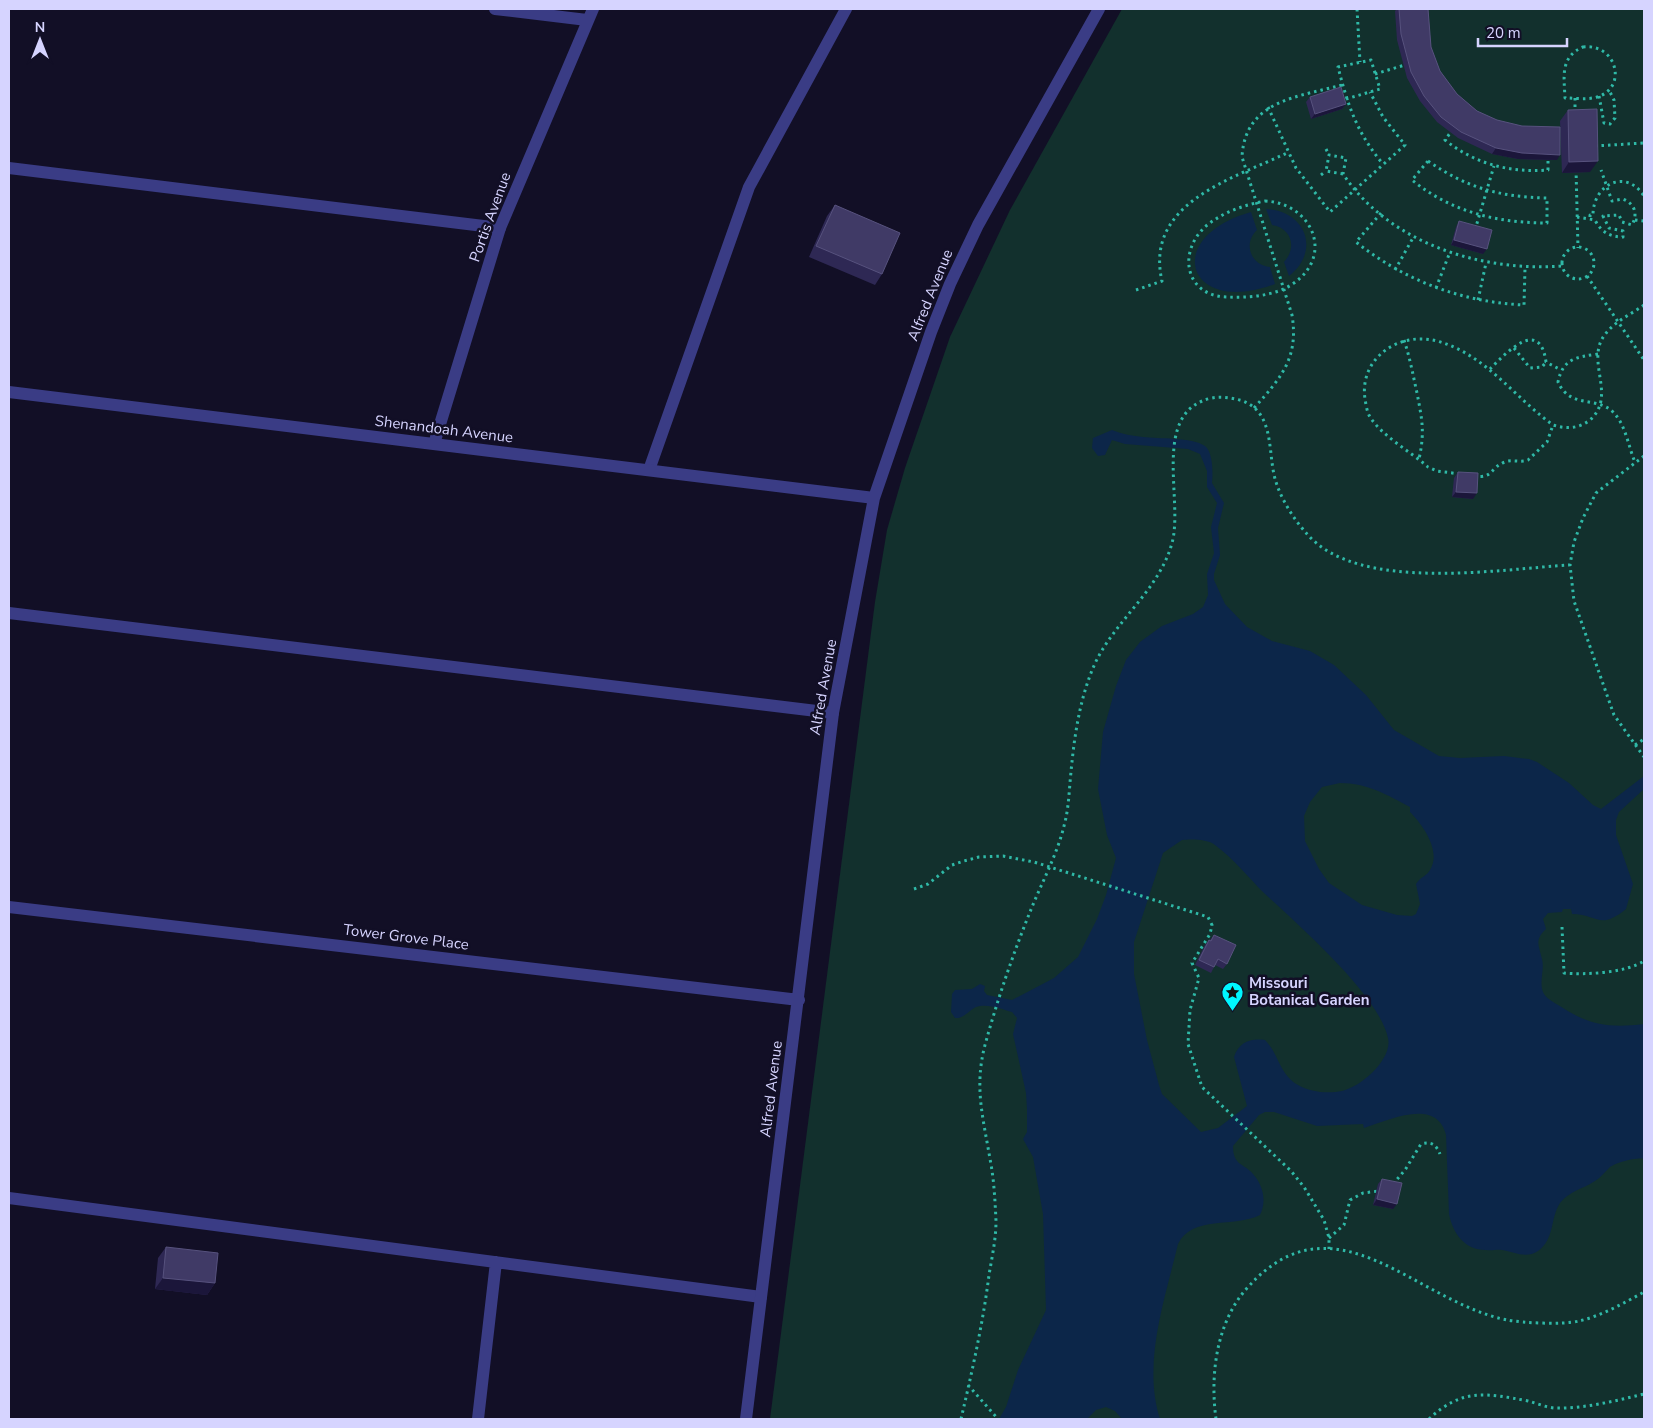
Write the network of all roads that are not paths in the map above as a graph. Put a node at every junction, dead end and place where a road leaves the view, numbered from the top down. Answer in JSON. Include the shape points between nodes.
{"nodes":[{"id":1,"x":495,"y":9,"type":"edge"},
{"id":2,"x":846,"y":9,"type":"edge"},
{"id":3,"x":1099,"y":9,"type":"edge"},
{"id":4,"x":590,"y":14,"type":"edge"},
{"id":5,"x":9,"y":168,"type":"edge"},
{"id":6,"x":500,"y":228,"type":"junction"},
{"id":7,"x":9,"y":392,"type":"edge"},
{"id":8,"x":434,"y":444,"type":"junction"},
{"id":9,"x":649,"y":470,"type":"junction"},
{"id":10,"x":874,"y":498,"type":"junction"},
{"id":11,"x":9,"y":613,"type":"edge"},
{"id":12,"x":833,"y":712,"type":"junction"},
{"id":13,"x":9,"y":907,"type":"edge"},
{"id":14,"x":799,"y":1000,"type":"junction"},
{"id":15,"x":9,"y":1198,"type":"edge"},
{"id":16,"x":496,"y":1262,"type":"junction"},
{"id":17,"x":760,"y":1297,"type":"junction"},
{"id":18,"x":478,"y":1419,"type":"edge"},
{"id":19,"x":746,"y":1419,"type":"edge"}],
"edges":[{"from":1,"to":4,"type":"street"},
{"from":2,"to":9,"type":"street","via":[[749,187]]},
{"from":3,"to":10,"type":"street","name":"Alfred Avenue","via":[[978,225],[950,284]]},
{"from":4,"to":6,"type":"street","name":"Portis Avenue"},
{"from":5,"to":6,"type":"street"},
{"from":6,"to":8,"type":"street","name":"Portis Avenue"},
{"from":7,"to":8,"type":"street","name":"Shenandoah Avenue"},
{"from":8,"to":9,"type":"street","name":"Shenandoah Avenue"},
{"from":9,"to":10,"type":"street","name":"Shenandoah Avenue"},
{"from":10,"to":12,"type":"street","name":"Alfred Avenue"},
{"from":11,"to":12,"type":"street"},
{"from":12,"to":14,"type":"street","name":"Alfred Avenue"},
{"from":13,"to":14,"type":"street","name":"Tower Grove Place"},
{"from":14,"to":17,"type":"street","name":"Alfred Avenue"},
{"from":15,"to":16,"type":"street"},
{"from":16,"to":17,"type":"street"},
{"from":16,"to":18,"type":"street"},
{"from":17,"to":19,"type":"street","name":"Alfred Avenue"}]}
